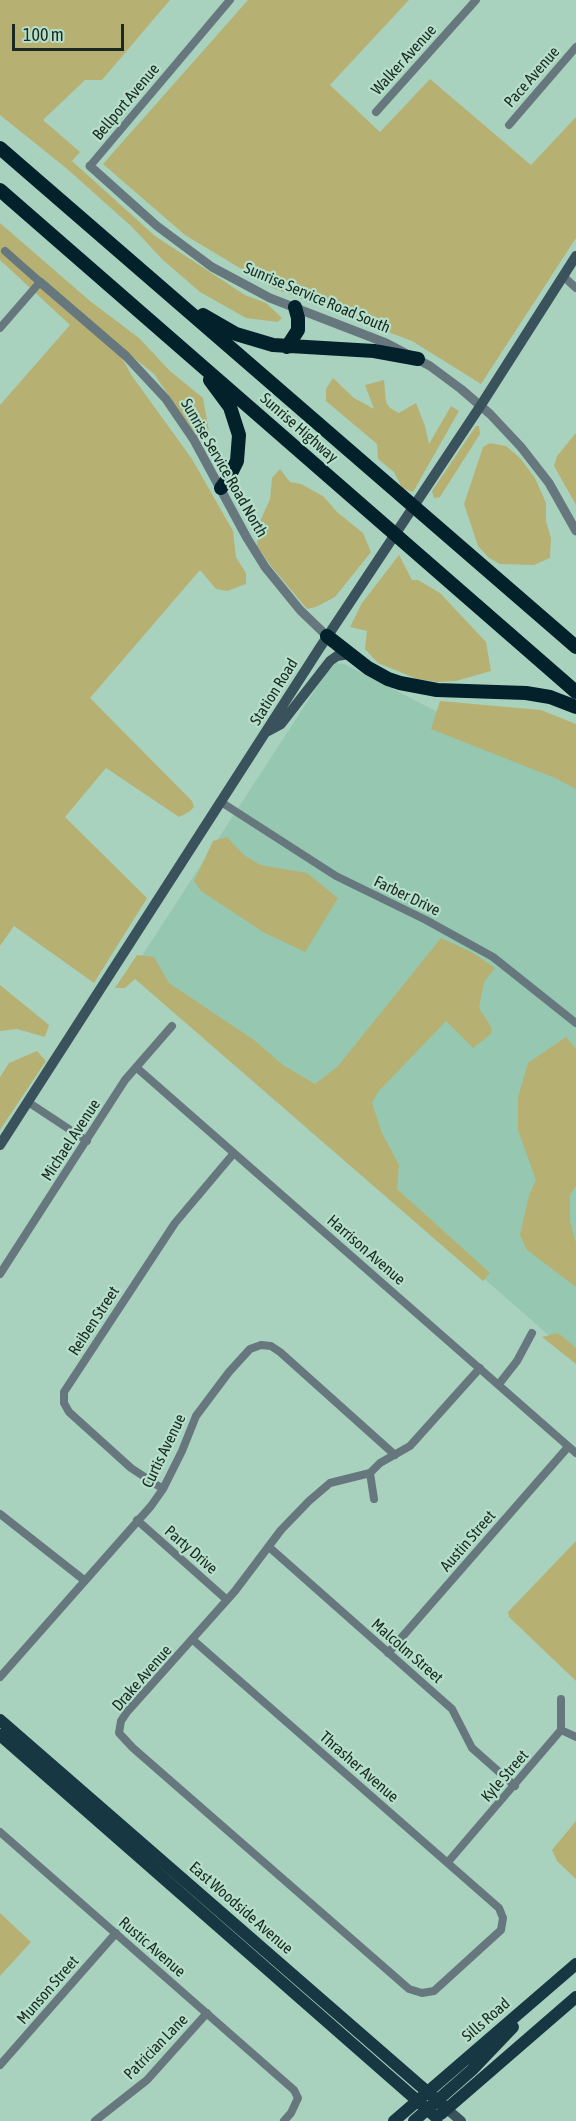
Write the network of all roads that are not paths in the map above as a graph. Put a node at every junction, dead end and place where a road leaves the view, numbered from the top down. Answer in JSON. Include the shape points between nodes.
{"nodes":[{"id":1,"x":230,"y":0,"type":"edge"},
{"id":2,"x":476,"y":0,"type":"edge"},
{"id":3,"x":576,"y":47,"type":"edge"},
{"id":4,"x":376,"y":112,"type":"dead end"},
{"id":5,"x":509,"y":125,"type":"dead end"},
{"id":6,"x":0,"y":148,"type":"edge"},
{"id":7,"x":90,"y":166,"type":"joint"},
{"id":8,"x":0,"y":190,"type":"edge"},
{"id":9,"x":5,"y":251,"type":"dead end"},
{"id":10,"x":576,"y":256,"type":"edge"},
{"id":11,"x":129,"y":260,"type":"junction"},
{"id":12,"x":563,"y":276,"type":"junction"},
{"id":13,"x":40,"y":282,"type":"junction"},
{"id":14,"x":576,"y":288,"type":"edge"},
{"id":15,"x":136,"y":307,"type":"junction"},
{"id":16,"x":295,"y":308,"type":"junction"},
{"id":17,"x":1,"y":326,"type":"edge"},
{"id":18,"x":287,"y":347,"type":"junction"},
{"id":19,"x":418,"y":359,"type":"junction"},
{"id":20,"x":481,"y":405,"type":"junction"},
{"id":21,"x":220,"y":488,"type":"junction"},
{"id":22,"x":576,"y":531,"type":"edge"},
{"id":23,"x":327,"y":636,"type":"junction"},
{"id":24,"x":576,"y":647,"type":"edge"},
{"id":25,"x":349,"y":654,"type":"junction"},
{"id":26,"x":576,"y":692,"type":"edge"},
{"id":27,"x":576,"y":707,"type":"edge"},
{"id":28,"x":265,"y":733,"type":"junction"},
{"id":29,"x":221,"y":802,"type":"junction"},
{"id":30,"x":576,"y":1023,"type":"edge"},
{"id":31,"x":172,"y":1026,"type":"dead end"},
{"id":32,"x":137,"y":1068,"type":"junction"},
{"id":33,"x":28,"y":1102,"type":"junction"},
{"id":34,"x":87,"y":1141,"type":"junction"},
{"id":35,"x":0,"y":1145,"type":"edge"},
{"id":36,"x":234,"y":1153,"type":"junction"},
{"id":37,"x":0,"y":1274,"type":"edge"},
{"id":38,"x":532,"y":1333,"type":"dead end"},
{"id":39,"x":480,"y":1368,"type":"junction"},
{"id":40,"x":499,"y":1384,"type":"junction"},
{"id":41,"x":568,"y":1447,"type":"junction"},
{"id":42,"x":576,"y":1453,"type":"edge"},
{"id":43,"x":395,"y":1455,"type":"junction"},
{"id":44,"x":370,"y":1473,"type":"junction"},
{"id":45,"x":163,"y":1489,"type":"junction"},
{"id":46,"x":374,"y":1499,"type":"dead end"},
{"id":47,"x":0,"y":1514,"type":"edge"},
{"id":48,"x":137,"y":1520,"type":"junction"},
{"id":49,"x":268,"y":1547,"type":"junction"},
{"id":50,"x":84,"y":1580,"type":"junction"},
{"id":51,"x":226,"y":1600,"type":"junction"},
{"id":52,"x":193,"y":1640,"type":"junction"},
{"id":53,"x":388,"y":1653,"type":"junction"},
{"id":54,"x":0,"y":1677,"type":"edge"},
{"id":55,"x":561,"y":1699,"type":"dead end"},
{"id":56,"x":0,"y":1720,"type":"edge"},
{"id":57,"x":561,"y":1730,"type":"junction"},
{"id":58,"x":0,"y":1735,"type":"edge"},
{"id":59,"x":576,"y":1737,"type":"edge"},
{"id":60,"x":515,"y":1785,"type":"junction"},
{"id":61,"x":0,"y":1832,"type":"edge"},
{"id":62,"x":448,"y":1862,"type":"junction"},
{"id":63,"x":503,"y":1918,"type":"joint"},
{"id":64,"x":116,"y":1933,"type":"junction"},
{"id":65,"x":576,"y":1964,"type":"edge"},
{"id":66,"x":576,"y":1997,"type":"edge"},
{"id":67,"x":207,"y":2013,"type":"junction"},
{"id":68,"x":0,"y":2065,"type":"edge"},
{"id":69,"x":432,"y":2096,"type":"junction"},
{"id":70,"x":417,"y":2101,"type":"junction"},
{"id":71,"x":447,"y":2109,"type":"junction"},
{"id":72,"x":434,"y":2118,"type":"edge"},
{"id":73,"x":95,"y":2121,"type":"edge"},
{"id":74,"x":284,"y":2121,"type":"edge"},
{"id":75,"x":394,"y":2121,"type":"edge"},
{"id":76,"x":414,"y":2121,"type":"edge"},
{"id":77,"x":461,"y":2121,"type":"edge"}],
"edges":[{"from":1,"to":7,"type":"street","name":"Bellport Avenue"},
{"from":2,"to":4,"type":"street","name":"Walker Avenue"},
{"from":3,"to":5,"type":"street","name":"Pace Avenue"},
{"from":6,"to":11,"type":"highway","name":"Sunrise Highway"},
{"from":7,"to":16,"type":"street","name":"Sunrise Service Road South","via":[[193,254],[247,287]]},
{"from":8,"to":15,"type":"highway","name":"Sunrise Highway"},
{"from":9,"to":13,"type":"street","name":"Sunrise Service Road North"},
{"from":10,"to":12,"type":"main road","name":"Station Road"},
{"from":11,"to":18,"type":"highway","via":[[224,328],[247,339]]},
{"from":11,"to":24,"type":"highway","name":"Sunrise Highway"},
{"from":12,"to":14,"type":"street"},
{"from":12,"to":20,"type":"main road","name":"Station Road"},
{"from":13,"to":17,"type":"street"},
{"from":13,"to":21,"type":"street","name":"Sunrise Service Road North","via":[[152,383],[179,418]]},
{"from":15,"to":21,"type":"highway","via":[[211,380],[230,407],[239,435],[238,453]]},
{"from":15,"to":26,"type":"highway","name":"Sunrise Highway"},
{"from":16,"to":18,"type":"highway","via":[[298,330]]},
{"from":16,"to":19,"type":"street","name":"Sunrise Service Road South","via":[[371,336]]},
{"from":18,"to":19,"type":"highway","via":[[374,351]]},
{"from":19,"to":20,"type":"street","name":"Sunrise Service Road South"},
{"from":20,"to":22,"type":"street","name":"Sunrise Service Road South","via":[[536,465]]},
{"from":20,"to":23,"type":"main road","name":"Station Road"},
{"from":21,"to":23,"type":"street","name":"Sunrise Service Road North","via":[[265,567]]},
{"from":23,"to":25,"type":"highway"},
{"from":23,"to":28,"type":"main road","name":"Station Road"},
{"from":25,"to":27,"type":"highway","via":[[388,680],[412,686],[526,693]]},
{"from":25,"to":28,"type":"main road","via":[[330,661],[281,724]]},
{"from":28,"to":29,"type":"main road","name":"Station Road"},
{"from":29,"to":30,"type":"street","name":"Farber Drive","via":[[336,876],[428,920],[493,957]]},
{"from":29,"to":33,"type":"main road","name":"Station Road"},
{"from":31,"to":32,"type":"street","name":"Michael Avenue"},
{"from":32,"to":34,"type":"street","name":"Michael Avenue","via":[[125,1080]]},
{"from":32,"to":36,"type":"street","name":"Harrison Avenue"},
{"from":33,"to":34,"type":"street"},
{"from":33,"to":35,"type":"main road","name":"Station Road"},
{"from":34,"to":37,"type":"street","name":"Michael Avenue"},
{"from":36,"to":39,"type":"street","name":"Harrison Avenue"},
{"from":36,"to":45,"type":"street","name":"Reiben Street","via":[[175,1222],[64,1392],[69,1412],[131,1468]]},
{"from":38,"to":40,"type":"street"},
{"from":39,"to":40,"type":"street","name":"Harrison Avenue"},
{"from":39,"to":43,"type":"street","name":"Drake Avenue","via":[[410,1446]]},
{"from":40,"to":41,"type":"street","name":"Harrison Avenue"},
{"from":41,"to":42,"type":"street","name":"Harrison Avenue"},
{"from":41,"to":53,"type":"street","name":"Austin Street"},
{"from":43,"to":44,"type":"street","name":"Drake Avenue"},
{"from":43,"to":45,"type":"street","name":"Curtis Avenue","via":[[288,1358],[271,1346],[261,1345],[250,1348],[196,1416]]},
{"from":44,"to":46,"type":"street"},
{"from":44,"to":49,"type":"street","name":"Drake Avenue","via":[[330,1483]]},
{"from":45,"to":48,"type":"street","name":"Curtis Avenue"},
{"from":47,"to":50,"type":"street"},
{"from":48,"to":50,"type":"street","name":"Curtis Avenue"},
{"from":48,"to":51,"type":"street","name":"Party Drive"},
{"from":49,"to":51,"type":"street","name":"Drake Avenue"},
{"from":49,"to":53,"type":"street","name":"Malcolm Street"},
{"from":50,"to":54,"type":"street","name":"Curtis Avenue"},
{"from":51,"to":52,"type":"street","name":"Drake Avenue"},
{"from":52,"to":62,"type":"street","name":"Thrasher Avenue"},
{"from":52,"to":63,"type":"street","name":"Drake Avenue","via":[[121,1721],[119,1733],[133,1748],[409,1989],[422,1993],[434,1990],[494,1938],[501,1930]]},
{"from":53,"to":60,"type":"street","name":"Malcolm Street","via":[[452,1708],[472,1748]]},
{"from":55,"to":57,"type":"street"},
{"from":56,"to":69,"type":"main road","name":"East Woodside Avenue"},
{"from":57,"to":59,"type":"street"},
{"from":57,"to":60,"type":"street","name":"Kyle Street"},
{"from":58,"to":70,"type":"main road","name":"East Woodside Avenue"},
{"from":60,"to":62,"type":"street","name":"Kyle Street"},
{"from":61,"to":64,"type":"street","name":"Rustic Avenue"},
{"from":62,"to":63,"type":"street","name":"Thrasher Avenue","via":[[499,1908]]},
{"from":64,"to":67,"type":"street","name":"Rustic Avenue"},
{"from":64,"to":68,"type":"street","name":"Munson Street"},
{"from":65,"to":69,"type":"main road","name":"Sills Road"},
{"from":66,"to":71,"type":"main road"},
{"from":67,"to":73,"type":"street","name":"Patrician Lane","via":[[147,2080]]},
{"from":67,"to":74,"type":"street","name":"Rustic Avenue","via":[[294,2090],[298,2098]]},
{"from":69,"to":70,"type":"main road","name":"Sills Road"},
{"from":69,"to":71,"type":"main road","name":"East Woodside Avenue"},
{"from":69,"to":72,"type":"main road"},
{"from":70,"to":72,"type":"main road","name":"East Woodside Avenue"},
{"from":70,"to":75,"type":"main road","name":"Sills Road"},
{"from":71,"to":72,"type":"main road"},
{"from":71,"to":77,"type":"main road","name":"East Woodside Avenue"},
{"from":72,"to":76,"type":"main road"}]}
